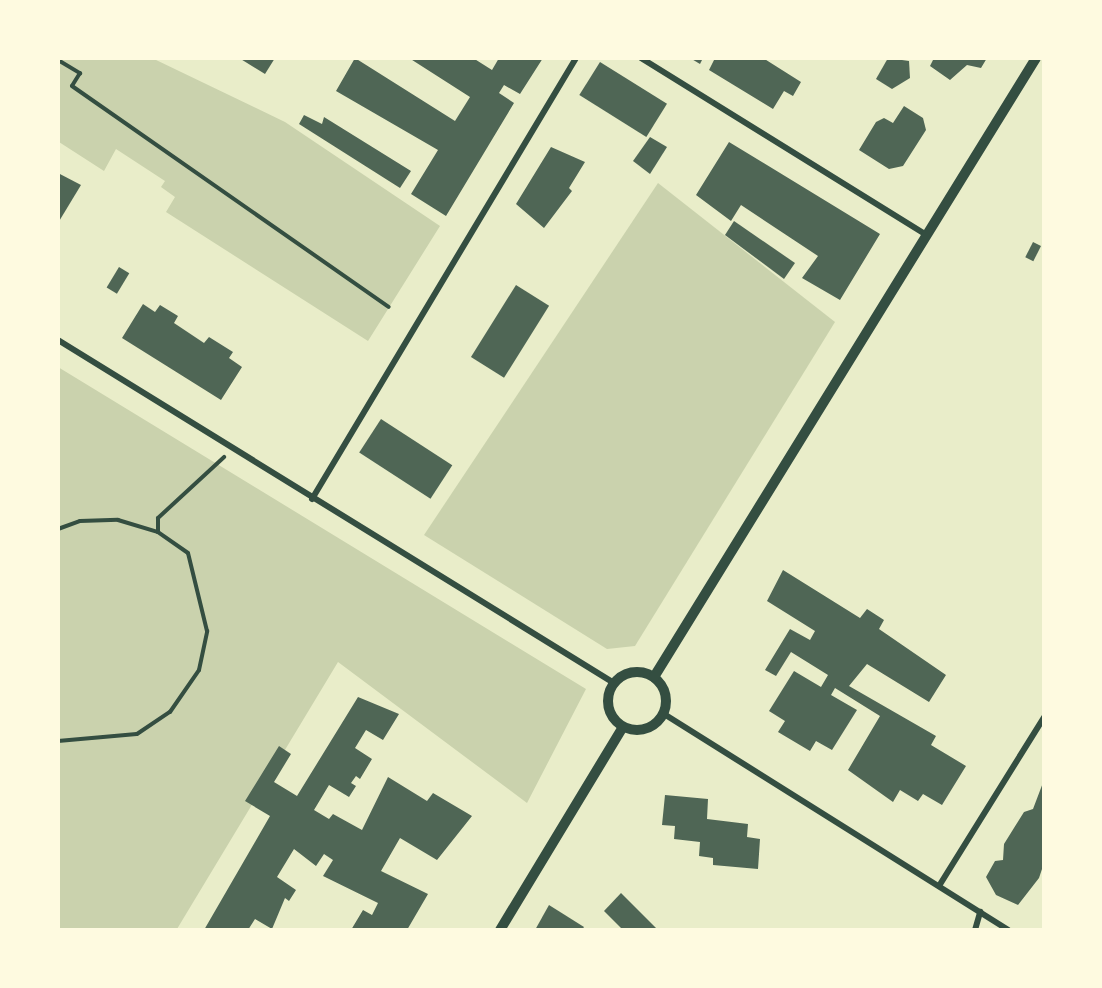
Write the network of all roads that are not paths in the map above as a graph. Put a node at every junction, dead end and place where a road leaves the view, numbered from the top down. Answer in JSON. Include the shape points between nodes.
{"nodes":[{"id":1,"x":576,"y":58,"type":"edge"},
{"id":2,"x":641,"y":58,"type":"edge"},
{"id":3,"x":1036,"y":58,"type":"edge"},
{"id":4,"x":927,"y":235,"type":"junction"},
{"id":5,"x":58,"y":340,"type":"edge"},
{"id":6,"x":312,"y":499,"type":"junction"},
{"id":7,"x":654,"y":677,"type":"junction"},
{"id":8,"x":614,"y":683,"type":"junction"},
{"id":9,"x":664,"y":714,"type":"junction"},
{"id":10,"x":1044,"y":717,"type":"edge"},
{"id":11,"x":623,"y":727,"type":"junction"},
{"id":12,"x":939,"y":886,"type":"junction"},
{"id":13,"x":980,"y":912,"type":"junction"},
{"id":14,"x":500,"y":930,"type":"edge"},
{"id":15,"x":975,"y":930,"type":"edge"},
{"id":16,"x":1008,"y":930,"type":"edge"}],
"edges":[{"from":1,"to":6,"type":"street"},
{"from":2,"to":4,"type":"street"},
{"from":3,"to":4,"type":"street"},
{"from":4,"to":7,"type":"street"},
{"from":5,"to":6,"type":"street"},
{"from":6,"to":8,"type":"street"},
{"from":7,"to":8,"type":"street","via":[[632,672]]},
{"from":7,"to":9,"type":"street","via":[[666,694]]},
{"from":8,"to":11,"type":"street","via":[[608,708]]},
{"from":9,"to":11,"type":"street","via":[[646,729]]},
{"from":9,"to":12,"type":"street"},
{"from":10,"to":12,"type":"street"},
{"from":11,"to":14,"type":"street"},
{"from":12,"to":13,"type":"street"},
{"from":13,"to":15,"type":"street"},
{"from":13,"to":16,"type":"street"}]}
